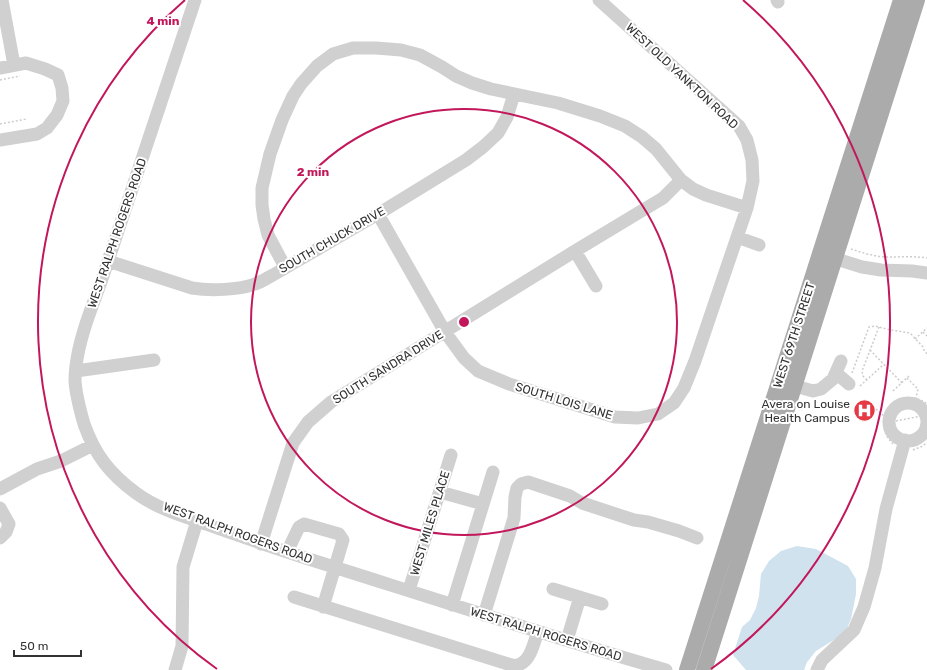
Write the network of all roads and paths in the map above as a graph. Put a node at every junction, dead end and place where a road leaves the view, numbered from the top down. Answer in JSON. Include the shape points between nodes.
{"nodes":[{"id":1,"x":2,"y":0,"type":"edge"},
{"id":2,"x":195,"y":0,"type":"edge"},
{"id":3,"x":599,"y":0,"type":"edge"},
{"id":4,"x":901,"y":0,"type":"edge"},
{"id":5,"x":917,"y":0,"type":"edge"},
{"id":6,"x":0,"y":68,"type":"edge"},
{"id":7,"x":17,"y":71,"type":"junction"},
{"id":8,"x":0,"y":80,"type":"edge"},
{"id":9,"x":514,"y":94,"type":"junction"},
{"id":10,"x":27,"y":119,"type":"dead end"},
{"id":11,"x":0,"y":124,"type":"edge"},
{"id":12,"x":0,"y":140,"type":"edge"},
{"id":13,"x":681,"y":180,"type":"junction"},
{"id":14,"x":747,"y":208,"type":"junction"},
{"id":15,"x":378,"y":214,"type":"junction"},
{"id":16,"x":737,"y":238,"type":"junction"},
{"id":17,"x":759,"y":245,"type":"dead end"},
{"id":18,"x":849,"y":248,"type":"dead end"},
{"id":19,"x":575,"y":251,"type":"junction"},
{"id":20,"x":828,"y":257,"type":"junction"},
{"id":21,"x":927,"y":258,"type":"edge"},
{"id":22,"x":108,"y":261,"type":"junction"},
{"id":23,"x":285,"y":267,"type":"junction"},
{"id":24,"x":927,"y":273,"type":"edge"},
{"id":25,"x":596,"y":286,"type":"dead end"},
{"id":26,"x":879,"y":327,"type":"junction"},
{"id":27,"x":927,"y":328,"type":"edge"},
{"id":28,"x":445,"y":332,"type":"junction"},
{"id":29,"x":923,"y":332,"type":"junction"},
{"id":30,"x":927,"y":336,"type":"edge"},
{"id":31,"x":916,"y":339,"type":"junction"},
{"id":32,"x":870,"y":350,"type":"junction"},
{"id":33,"x":927,"y":354,"type":"edge"},
{"id":34,"x":154,"y":360,"type":"dead end"},
{"id":35,"x":884,"y":364,"type":"junction"},
{"id":36,"x":76,"y":371,"type":"junction"},
{"id":37,"x":910,"y":375,"type":"dead end"},
{"id":38,"x":907,"y":378,"type":"junction"},
{"id":39,"x":866,"y":380,"type":"junction"},
{"id":40,"x":853,"y":382,"type":"junction"},
{"id":41,"x":902,"y":383,"type":"junction"},
{"id":42,"x":795,"y":386,"type":"junction"},
{"id":43,"x":921,"y":387,"type":"dead end"},
{"id":44,"x":918,"y":389,"type":"junction"},
{"id":45,"x":893,"y":391,"type":"dead end"},
{"id":46,"x":916,"y":398,"type":"junction"},
{"id":47,"x":927,"y":404,"type":"edge"},
{"id":48,"x":876,"y":409,"type":"dead end"},
{"id":49,"x":884,"y":416,"type":"junction"},
{"id":50,"x":921,"y":416,"type":"dead end"},
{"id":51,"x":896,"y":421,"type":"dead end"},
{"id":52,"x":905,"y":440,"type":"dead end"},
{"id":53,"x":93,"y":445,"type":"junction"},
{"id":54,"x":894,"y":449,"type":"dead end"},
{"id":55,"x":451,"y":455,"type":"dead end"},
{"id":56,"x":493,"y":472,"type":"dead end"},
{"id":57,"x":0,"y":489,"type":"edge"},
{"id":58,"x":440,"y":492,"type":"junction"},
{"id":59,"x":483,"y":504,"type":"junction"},
{"id":60,"x":0,"y":508,"type":"edge"},
{"id":61,"x":196,"y":521,"type":"junction"},
{"id":62,"x":0,"y":538,"type":"edge"},
{"id":63,"x":696,"y":538,"type":"dead end"},
{"id":64,"x":261,"y":544,"type":"junction"},
{"id":65,"x":287,"y":552,"type":"junction"},
{"id":66,"x":335,"y":567,"type":"junction"},
{"id":67,"x":553,"y":589,"type":"dead end"},
{"id":68,"x":409,"y":590,"type":"junction"},
{"id":69,"x":294,"y":597,"type":"dead end"},
{"id":70,"x":580,"y":597,"type":"junction"},
{"id":71,"x":602,"y":604,"type":"dead end"},
{"id":72,"x":452,"y":605,"type":"junction"},
{"id":73,"x":323,"y":607,"type":"junction"},
{"id":74,"x":484,"y":615,"type":"junction"},
{"id":75,"x":538,"y":631,"type":"junction"},
{"id":76,"x":567,"y":640,"type":"junction"},
{"id":77,"x":174,"y":670,"type":"edge"},
{"id":78,"x":666,"y":670,"type":"edge"},
{"id":79,"x":687,"y":670,"type":"edge"},
{"id":80,"x":704,"y":670,"type":"edge"},
{"id":81,"x":817,"y":670,"type":"edge"}],
"edges":[{"from":1,"to":7,"type":"street"},
{"from":2,"to":22,"type":"street","name":"WEST RALPH ROGERS ROAD"},
{"from":3,"to":14,"type":"street","name":"WEST OLD YANKTON ROAD","via":[[738,126],[747,140],[752,160],[753,181]]},
{"from":4,"to":20,"type":"main road","name":"WEST 69TH STREET"},
{"from":5,"to":20,"type":"main road","name":"WEST 69TH STREET"},
{"from":6,"to":7,"type":"street"},
{"from":7,"to":8,"type":"path"},
{"from":7,"to":12,"type":"street","via":[[26,63],[58,75],[63,101],[47,128],[37,134]]},
{"from":9,"to":13,"type":"street","via":[[600,116],[625,126],[656,149]]},
{"from":9,"to":15,"type":"street","name":"SOUTH CHUCK DRIVE","via":[[507,117],[498,133],[483,147]]},
{"from":9,"to":23,"type":"street","via":[[472,83],[420,55],[401,50],[353,48],[333,54],[317,66],[293,96],[282,120],[262,188],[262,205],[268,235]]},
{"from":10,"to":11,"type":"path"},
{"from":13,"to":14,"type":"street","via":[[706,195]]},
{"from":13,"to":19,"type":"street","name":"SOUTH SANDRA DRIVE","via":[[663,198]]},
{"from":14,"to":16,"type":"street","name":"SOUTH LOIS LANE"},
{"from":15,"to":23,"type":"street","name":"SOUTH CHUCK DRIVE"},
{"from":15,"to":28,"type":"street","name":"SOUTH LOIS LANE"},
{"from":16,"to":17,"type":"street"},
{"from":16,"to":28,"type":"street","name":"SOUTH LOIS LANE","via":[[684,388],[674,404],[658,414],[638,418],[615,417],[509,384],[478,371],[464,358]]},
{"from":18,"to":21,"type":"path","via":[[874,255]]},
{"from":19,"to":25,"type":"street"},
{"from":19,"to":28,"type":"street","name":"SOUTH SANDRA DRIVE"},
{"from":20,"to":24,"type":"street","via":[[862,267]]},
{"from":20,"to":42,"type":"main road","name":"WEST 69TH STREET"},
{"from":20,"to":79,"type":"main road","name":"WEST 69TH STREET"},
{"from":22,"to":23,"type":"street","name":"SOUTH CHUCK DRIVE","via":[[204,290],[255,284]]},
{"from":22,"to":36,"type":"street","name":"WEST RALPH ROGERS ROAD","via":[[82,336]]},
{"from":26,"to":31,"type":"path","via":[[907,332]]},
{"from":26,"to":32,"type":"path"},
{"from":26,"to":40,"type":"path","via":[[869,327]]},
{"from":27,"to":29,"type":"path"},
{"from":28,"to":64,"type":"street","name":"SOUTH SANDRA DRIVE","via":[[331,402],[308,422],[293,443]]},
{"from":29,"to":30,"type":"path"},
{"from":29,"to":31,"type":"path"},
{"from":31,"to":33,"type":"path"},
{"from":32,"to":35,"type":"path"},
{"from":32,"to":39,"type":"path","via":[[862,371]]},
{"from":34,"to":36,"type":"street"},
{"from":35,"to":39,"type":"path"},
{"from":35,"to":41,"type":"path"},
{"from":36,"to":53,"type":"street","name":"WEST RALPH ROGERS ROAD","via":[[77,399]]},
{"from":37,"to":38,"type":"path"},
{"from":38,"to":41,"type":"path"},
{"from":38,"to":44,"type":"path"},
{"from":39,"to":40,"type":"path"},
{"from":40,"to":42,"type":"street","via":[[838,367],[833,379],[821,389],[813,391]]},
{"from":41,"to":45,"type":"path"},
{"from":42,"to":80,"type":"main road","name":"WEST 69TH STREET"},
{"from":43,"to":44,"type":"path"},
{"from":44,"to":46,"type":"path"},
{"from":46,"to":47,"type":"path"},
{"from":46,"to":49,"type":"path","via":[[901,398],[890,406]]},
{"from":48,"to":49,"type":"path"},
{"from":49,"to":54,"type":"path","via":[[885,433]]},
{"from":50,"to":51,"type":"path"},
{"from":52,"to":81,"type":"street","via":[[886,509],[875,568],[864,607],[854,630],[822,660]]},
{"from":53,"to":57,"type":"street","via":[[61,461],[37,469]]},
{"from":53,"to":61,"type":"street","name":"WEST RALPH ROGERS ROAD","via":[[109,469],[137,494]]},
{"from":55,"to":58,"type":"street","name":"WEST MILES PLACE"},
{"from":56,"to":59,"type":"street"},
{"from":58,"to":59,"type":"street"},
{"from":58,"to":68,"type":"street","name":"WEST MILES PLACE"},
{"from":59,"to":72,"type":"street"},
{"from":60,"to":62,"type":"street","via":[[9,524]]},
{"from":61,"to":64,"type":"street","name":"WEST RALPH ROGERS ROAD"},
{"from":61,"to":77,"type":"street","via":[[183,566],[182,646]]},
{"from":63,"to":74,"type":"street","via":[[582,503],[570,496],[528,482],[521,484],[515,496],[514,518]]},
{"from":64,"to":65,"type":"street","name":"WEST RALPH ROGERS ROAD"},
{"from":65,"to":66,"type":"street","name":"WEST RALPH ROGERS ROAD"},
{"from":65,"to":66,"type":"street","via":[[299,527],[304,524],[339,534],[343,540]]},
{"from":66,"to":68,"type":"street","name":"WEST RALPH ROGERS ROAD"},
{"from":66,"to":73,"type":"street"},
{"from":67,"to":70,"type":"street"},
{"from":68,"to":72,"type":"street","name":"WEST RALPH ROGERS ROAD"},
{"from":69,"to":73,"type":"street"},
{"from":70,"to":71,"type":"street"},
{"from":70,"to":76,"type":"street"},
{"from":72,"to":74,"type":"street","name":"WEST RALPH ROGERS ROAD"},
{"from":73,"to":75,"type":"street","via":[[517,666],[529,656]]},
{"from":74,"to":75,"type":"street","name":"WEST RALPH ROGERS ROAD"},
{"from":75,"to":76,"type":"street","name":"WEST RALPH ROGERS ROAD"},
{"from":76,"to":78,"type":"street","name":"WEST RALPH ROGERS ROAD"}]}
